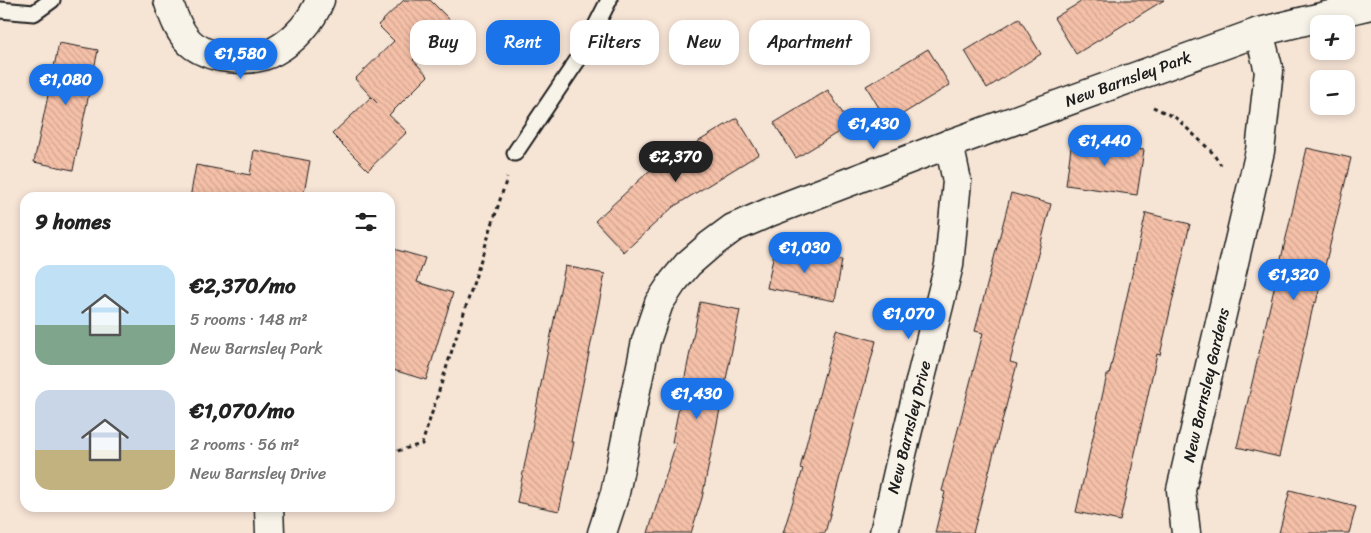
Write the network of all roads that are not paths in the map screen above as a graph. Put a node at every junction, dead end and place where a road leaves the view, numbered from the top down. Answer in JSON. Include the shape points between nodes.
{"nodes":[{"id":1,"x":52,"y":0,"type":"edge"},
{"id":2,"x":168,"y":0,"type":"edge"},
{"id":3,"x":320,"y":0,"type":"edge"},
{"id":4,"x":609,"y":0,"type":"edge"},
{"id":5,"x":1371,"y":4,"type":"edge"},
{"id":6,"x":1311,"y":9,"type":"edge"},
{"id":7,"x":0,"y":10,"type":"edge"},
{"id":8,"x":1259,"y":32,"type":"junction"},
{"id":9,"x":949,"y":144,"type":"junction"},
{"id":10,"x":515,"y":153,"type":"road end"},
{"id":11,"x":269,"y":512,"type":"edge"},
{"id":12,"x":270,"y":533,"type":"edge"},
{"id":13,"x":602,"y":533,"type":"edge"},
{"id":14,"x":884,"y":533,"type":"edge"},
{"id":15,"x":1186,"y":533,"type":"edge"}],
"edges":[{"from":1,"to":7,"type":"lane","via":[[34,13]]},
{"from":2,"to":3,"type":"street","via":[[176,23],[193,45],[209,54],[230,59],[253,58],[274,52],[295,36],[314,15]]},
{"from":4,"to":10,"type":"lane","via":[[581,55]]},
{"from":5,"to":6,"type":"street","name":"New Barnsley Park"},
{"from":6,"to":8,"type":"street","name":"New Barnsley Park"},
{"from":8,"to":9,"type":"street","name":"New Barnsley Park"},
{"from":8,"to":15,"type":"street","name":"New Barnsley Gardens","via":[[1269,72],[1260,151],[1181,490]]},
{"from":9,"to":13,"type":"street","name":"New Barnsley Park","via":[[733,228],[688,264],[659,303],[646,341],[615,493]]},
{"from":9,"to":14,"type":"street","name":"New Barnsley Drive","via":[[957,181],[949,265]]},
{"from":11,"to":12,"type":"street"}]}
